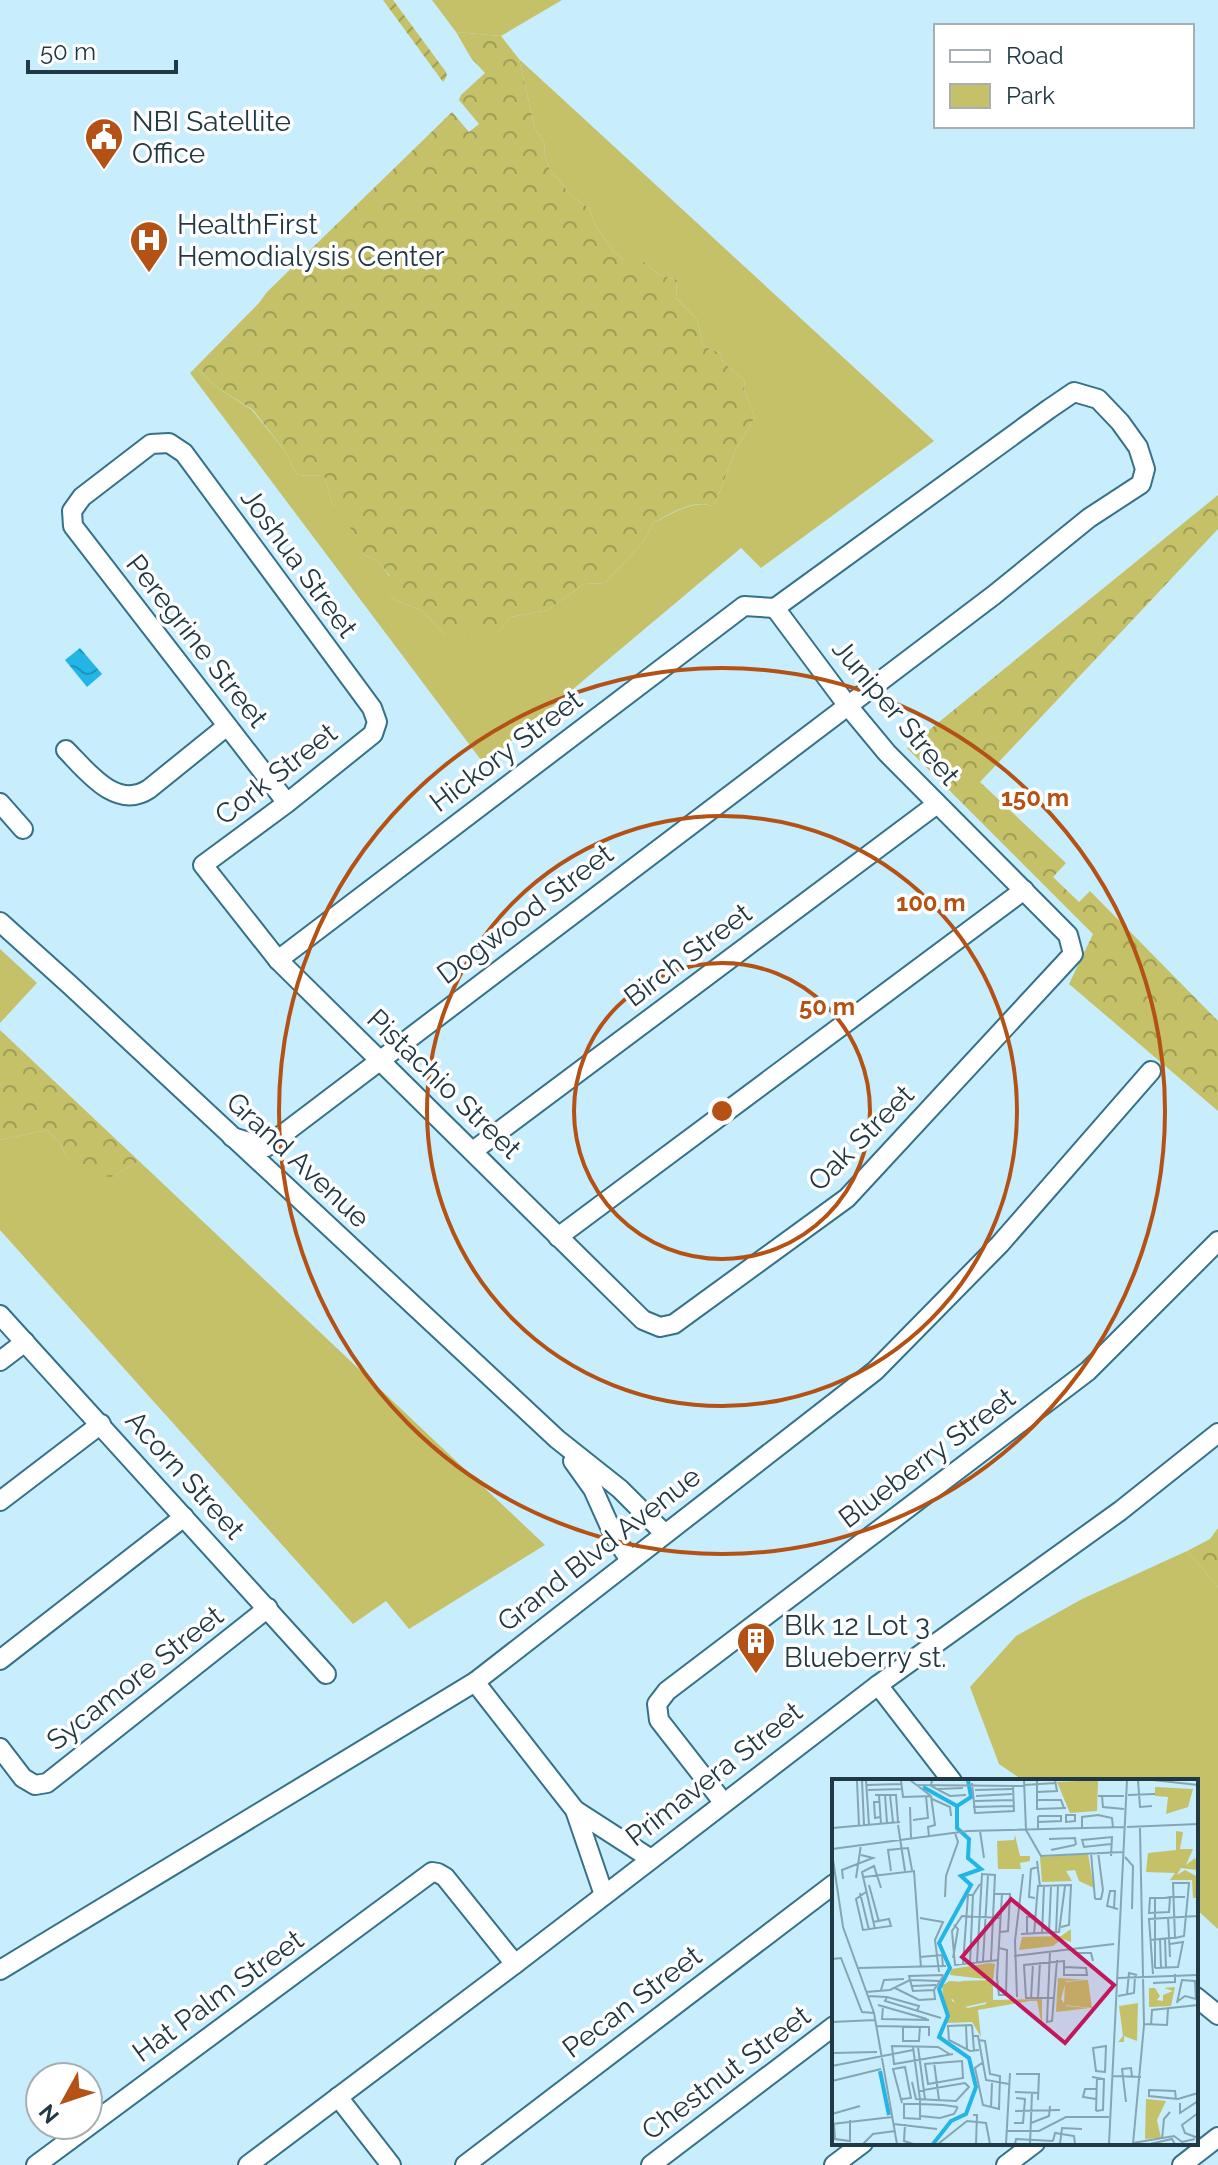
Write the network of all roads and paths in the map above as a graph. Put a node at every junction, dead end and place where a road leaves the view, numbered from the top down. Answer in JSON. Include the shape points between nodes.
{"nodes":[{"id":1,"x":169,"y":443,"type":"joint"},
{"id":2,"x":775,"y":608,"type":"junction"},
{"id":3,"x":848,"y":706,"type":"junction"},
{"id":4,"x":377,"y":722,"type":"joint"},
{"id":5,"x":227,"y":726,"type":"junction"},
{"id":6,"x":66,"y":750,"type":"dead end"},
{"id":7,"x":0,"y":803,"type":"edge"},
{"id":8,"x":287,"y":803,"type":"junction"},
{"id":9,"x":937,"y":804,"type":"junction"},
{"id":10,"x":23,"y":829,"type":"dead end"},
{"id":11,"x":203,"y":865,"type":"joint"},
{"id":12,"x":1024,"y":890,"type":"junction"},
{"id":13,"x":0,"y":922,"type":"edge"},
{"id":14,"x":1073,"y":954,"type":"joint"},
{"id":15,"x":278,"y":960,"type":"junction"},
{"id":16,"x":378,"y":1061,"type":"junction"},
{"id":17,"x":1151,"y":1071,"type":"dead end"},
{"id":18,"x":232,"y":1137,"type":"junction"},
{"id":19,"x":473,"y":1151,"type":"junction"},
{"id":20,"x":558,"y":1237,"type":"junction"},
{"id":21,"x":1218,"y":1241,"type":"edge"},
{"id":22,"x":0,"y":1315,"type":"edge"},
{"id":23,"x":660,"y":1327,"type":"joint"},
{"id":24,"x":25,"y":1342,"type":"junction"},
{"id":25,"x":0,"y":1361,"type":"edge"},
{"id":26,"x":101,"y":1424,"type":"junction"},
{"id":27,"x":1218,"y":1433,"type":"edge"},
{"id":28,"x":557,"y":1439,"type":"junction"},
{"id":29,"x":0,"y":1501,"type":"edge"},
{"id":30,"x":184,"y":1517,"type":"junction"},
{"id":31,"x":664,"y":1533,"type":"junction"},
{"id":32,"x":630,"y":1560,"type":"junction"},
{"id":33,"x":268,"y":1608,"type":"junction"},
{"id":34,"x":0,"y":1660,"type":"edge"},
{"id":35,"x":326,"y":1674,"type":"dead end"},
{"id":36,"x":475,"y":1682,"type":"junction"},
{"id":37,"x":878,"y":1685,"type":"junction"},
{"id":38,"x":0,"y":1748,"type":"edge"},
{"id":39,"x":950,"y":1779,"type":"edge"},
{"id":40,"x":723,"y":1802,"type":"junction"},
{"id":41,"x":575,"y":1810,"type":"junction"},
{"id":42,"x":651,"y":1859,"type":"junction"},
{"id":43,"x":832,"y":1886,"type":"edge"},
{"id":44,"x":604,"y":1895,"type":"junction"},
{"id":45,"x":515,"y":1964,"type":"junction"},
{"id":46,"x":2,"y":1965,"type":"edge"},
{"id":47,"x":832,"y":2028,"type":"edge"},
{"id":48,"x":338,"y":2097,"type":"junction"},
{"id":49,"x":1218,"y":2137,"type":"edge"},
{"id":50,"x":860,"y":2145,"type":"edge"},
{"id":51,"x":1032,"y":2145,"type":"edge"},
{"id":52,"x":36,"y":2165,"type":"edge"},
{"id":53,"x":248,"y":2165,"type":"edge"},
{"id":54,"x":391,"y":2165,"type":"edge"},
{"id":55,"x":465,"y":2165,"type":"edge"},
{"id":56,"x":651,"y":2165,"type":"edge"},
{"id":57,"x":834,"y":2165,"type":"edge"},
{"id":58,"x":1006,"y":2165,"type":"edge"},
{"id":59,"x":1182,"y":2165,"type":"edge"}],
"edges":[{"from":1,"to":4,"type":"street","name":"Joshua Street","via":[[184,453],[372,708]]},
{"from":1,"to":5,"type":"street","name":"Peregrine Street","via":[[151,444],[82,497],[72,511],[73,526]]},
{"from":2,"to":3,"type":"street","name":"Juniper Street"},
{"from":2,"to":3,"type":"street","name":"Dogwood Street","via":[[1074,392],[1098,399],[1120,422],[1138,447],[1145,469],[1141,484],[1089,518]]},
{"from":2,"to":15,"type":"street","name":"Hickory Street","via":[[744,606]]},
{"from":3,"to":9,"type":"street","name":"Juniper Street"},
{"from":3,"to":16,"type":"street","name":"Dogwood Street"},
{"from":4,"to":8,"type":"street","name":"Cork Street","via":[[373,734]]},
{"from":5,"to":6,"type":"street","via":[[137,795],[104,788]]},
{"from":5,"to":8,"type":"street","name":"Peregrine Street"},
{"from":7,"to":10,"type":"street"},
{"from":8,"to":11,"type":"street","name":"Cork Street"},
{"from":9,"to":12,"type":"street","name":"Juniper Street"},
{"from":9,"to":19,"type":"street","name":"Birch Street"},
{"from":11,"to":15,"type":"street","name":"Pistachio Street"},
{"from":12,"to":14,"type":"street","name":"Juniper Street","via":[[1068,935]]},
{"from":12,"to":20,"type":"street"},
{"from":13,"to":18,"type":"street","name":"Grand Avenue"},
{"from":14,"to":23,"type":"street","name":"Oak Street","via":[[847,1198],[674,1324]]},
{"from":15,"to":16,"type":"street","name":"Pistachio Street"},
{"from":16,"to":18,"type":"street","name":"Dogwood Street","via":[[266,1147]]},
{"from":16,"to":19,"type":"street","name":"Pistachio Street"},
{"from":17,"to":31,"type":"street","name":"Grand Blvd Avenue","via":[[1000,1244],[875,1371]]},
{"from":18,"to":28,"type":"street","name":"Grand Avenue"},
{"from":19,"to":20,"type":"street","name":"Pistachio Street"},
{"from":20,"to":23,"type":"street","name":"Pistachio Street","via":[[643,1320]]},
{"from":21,"to":40,"type":"street","name":"Blueberry Street","via":[[1088,1371],[667,1691],[657,1704],[659,1720]]},
{"from":22,"to":24,"type":"street","name":"Acorn Street"},
{"from":24,"to":25,"type":"street"},
{"from":24,"to":26,"type":"street","name":"Acorn Street"},
{"from":26,"to":29,"type":"street"},
{"from":26,"to":30,"type":"street","name":"Acorn Street"},
{"from":27,"to":37,"type":"street","name":"Primavera Street","via":[[1120,1511]]},
{"from":28,"to":31,"type":"street","name":"Grand Avenue","via":[[620,1489]]},
{"from":28,"to":32,"type":"street","name":"Grand Avenue","via":[[593,1489]]},
{"from":30,"to":33,"type":"street","name":"Acorn Street"},
{"from":30,"to":34,"type":"street"},
{"from":31,"to":32,"type":"street","name":"Grand Blvd Avenue"},
{"from":32,"to":36,"type":"street","name":"Grand Blvd Avenue"},
{"from":33,"to":35,"type":"street","name":"Acorn Street"},
{"from":33,"to":38,"type":"street","name":"Sycamore Street","via":[[47,1783],[35,1785],[23,1778]]},
{"from":36,"to":41,"type":"street"},
{"from":36,"to":46,"type":"street","name":"Grand Blvd Avenue"},
{"from":37,"to":39,"type":"street"},
{"from":37,"to":40,"type":"street","name":"Primavera Street"},
{"from":40,"to":42,"type":"street","name":"Primavera Street"},
{"from":41,"to":42,"type":"street"},
{"from":41,"to":44,"type":"street"},
{"from":42,"to":44,"type":"street","name":"Primavera Street"},
{"from":43,"to":55,"type":"street","name":"Pecan Street"},
{"from":44,"to":45,"type":"street","name":"Primavera Street"},
{"from":45,"to":48,"type":"street","name":"Primavera Street"},
{"from":45,"to":52,"type":"street","name":"Hat Palm Street","via":[[445,1877],[432,1872]]},
{"from":47,"to":56,"type":"street","name":"Chestnut Street"},
{"from":48,"to":53,"type":"street","name":"Primavera Street"},
{"from":48,"to":54,"type":"street"},
{"from":49,"to":59,"type":"street"},
{"from":50,"to":57,"type":"street"},
{"from":51,"to":58,"type":"street"}]}
